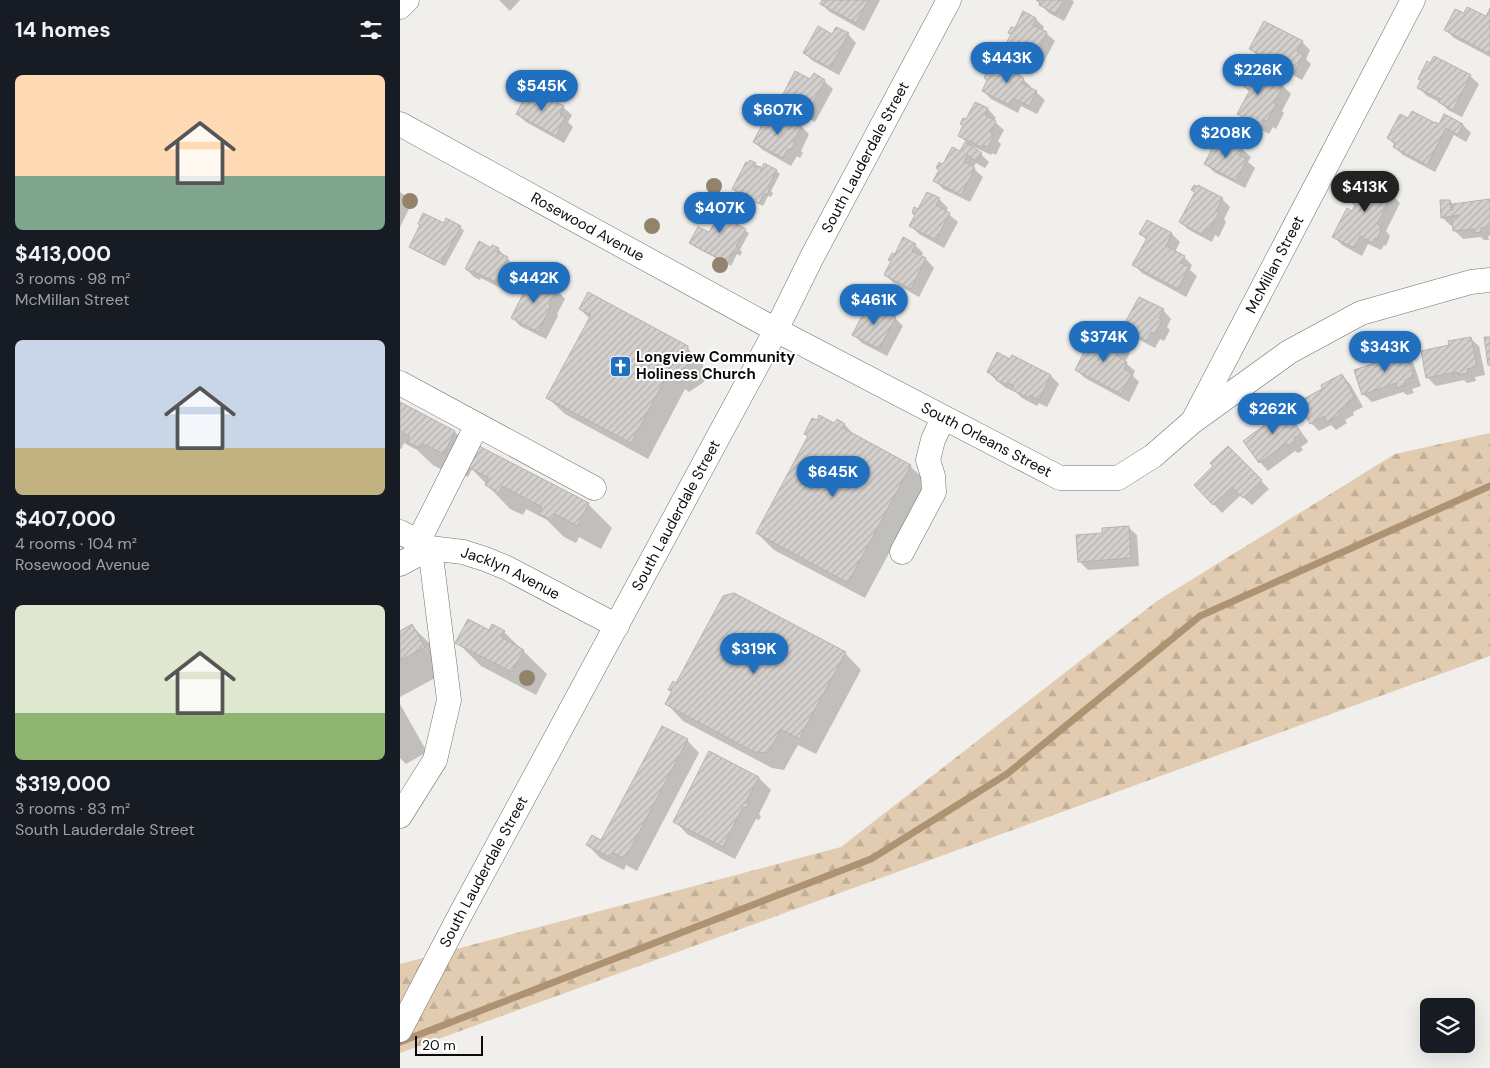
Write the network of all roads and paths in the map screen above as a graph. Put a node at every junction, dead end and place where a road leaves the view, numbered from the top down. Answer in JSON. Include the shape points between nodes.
{"nodes":[{"id":1,"x":407,"y":0,"type":"edge"},
{"id":2,"x":949,"y":0,"type":"edge"},
{"id":3,"x":1413,"y":0,"type":"edge"},
{"id":4,"x":400,"y":7,"type":"edge"},
{"id":5,"x":400,"y":124,"type":"edge"},
{"id":6,"x":1490,"y":280,"type":"edge"},
{"id":7,"x":776,"y":330,"type":"junction"},
{"id":8,"x":400,"y":383,"type":"edge"},
{"id":9,"x":944,"y":418,"type":"junction"},
{"id":10,"x":1192,"y":422,"type":"junction"},
{"id":11,"x":477,"y":425,"type":"junction"},
{"id":12,"x":594,"y":488,"type":"dead end"},
{"id":13,"x":416,"y":541,"type":"edge"},
{"id":14,"x":902,"y":552,"type":"dead end"},
{"id":15,"x":400,"y":564,"type":"edge"},
{"id":16,"x":617,"y":626,"type":"junction"},
{"id":17,"x":400,"y":816,"type":"edge"},
{"id":18,"x":400,"y":1030,"type":"edge"}],
"edges":[{"from":1,"to":4,"type":"street"},
{"from":2,"to":7,"type":"street","name":"South Lauderdale Street"},
{"from":3,"to":10,"type":"street","name":"McMillan Street"},
{"from":5,"to":7,"type":"street","name":"Rosewood Avenue"},
{"from":6,"to":10,"type":"street","name":"South Orleans Street","via":[[1471,282],[1360,313],[1289,352]]},
{"from":7,"to":9,"type":"street","name":"South Orleans Street"},
{"from":7,"to":16,"type":"street","name":"South Lauderdale Street"},
{"from":8,"to":11,"type":"street"},
{"from":9,"to":10,"type":"street","name":"South Orleans Street","via":[[1060,478],[1118,478],[1153,456]]},
{"from":9,"to":14,"type":"street","via":[[928,460],[934,476],[934,492]]},
{"from":11,"to":12,"type":"street"},
{"from":11,"to":13,"type":"street"},
{"from":13,"to":15,"type":"street"},
{"from":13,"to":16,"type":"street","name":"Jacklyn Avenue","via":[[463,552],[507,568]]},
{"from":13,"to":17,"type":"street","via":[[450,700],[435,760]]},
{"from":16,"to":18,"type":"street","name":"South Lauderdale Street"}]}
